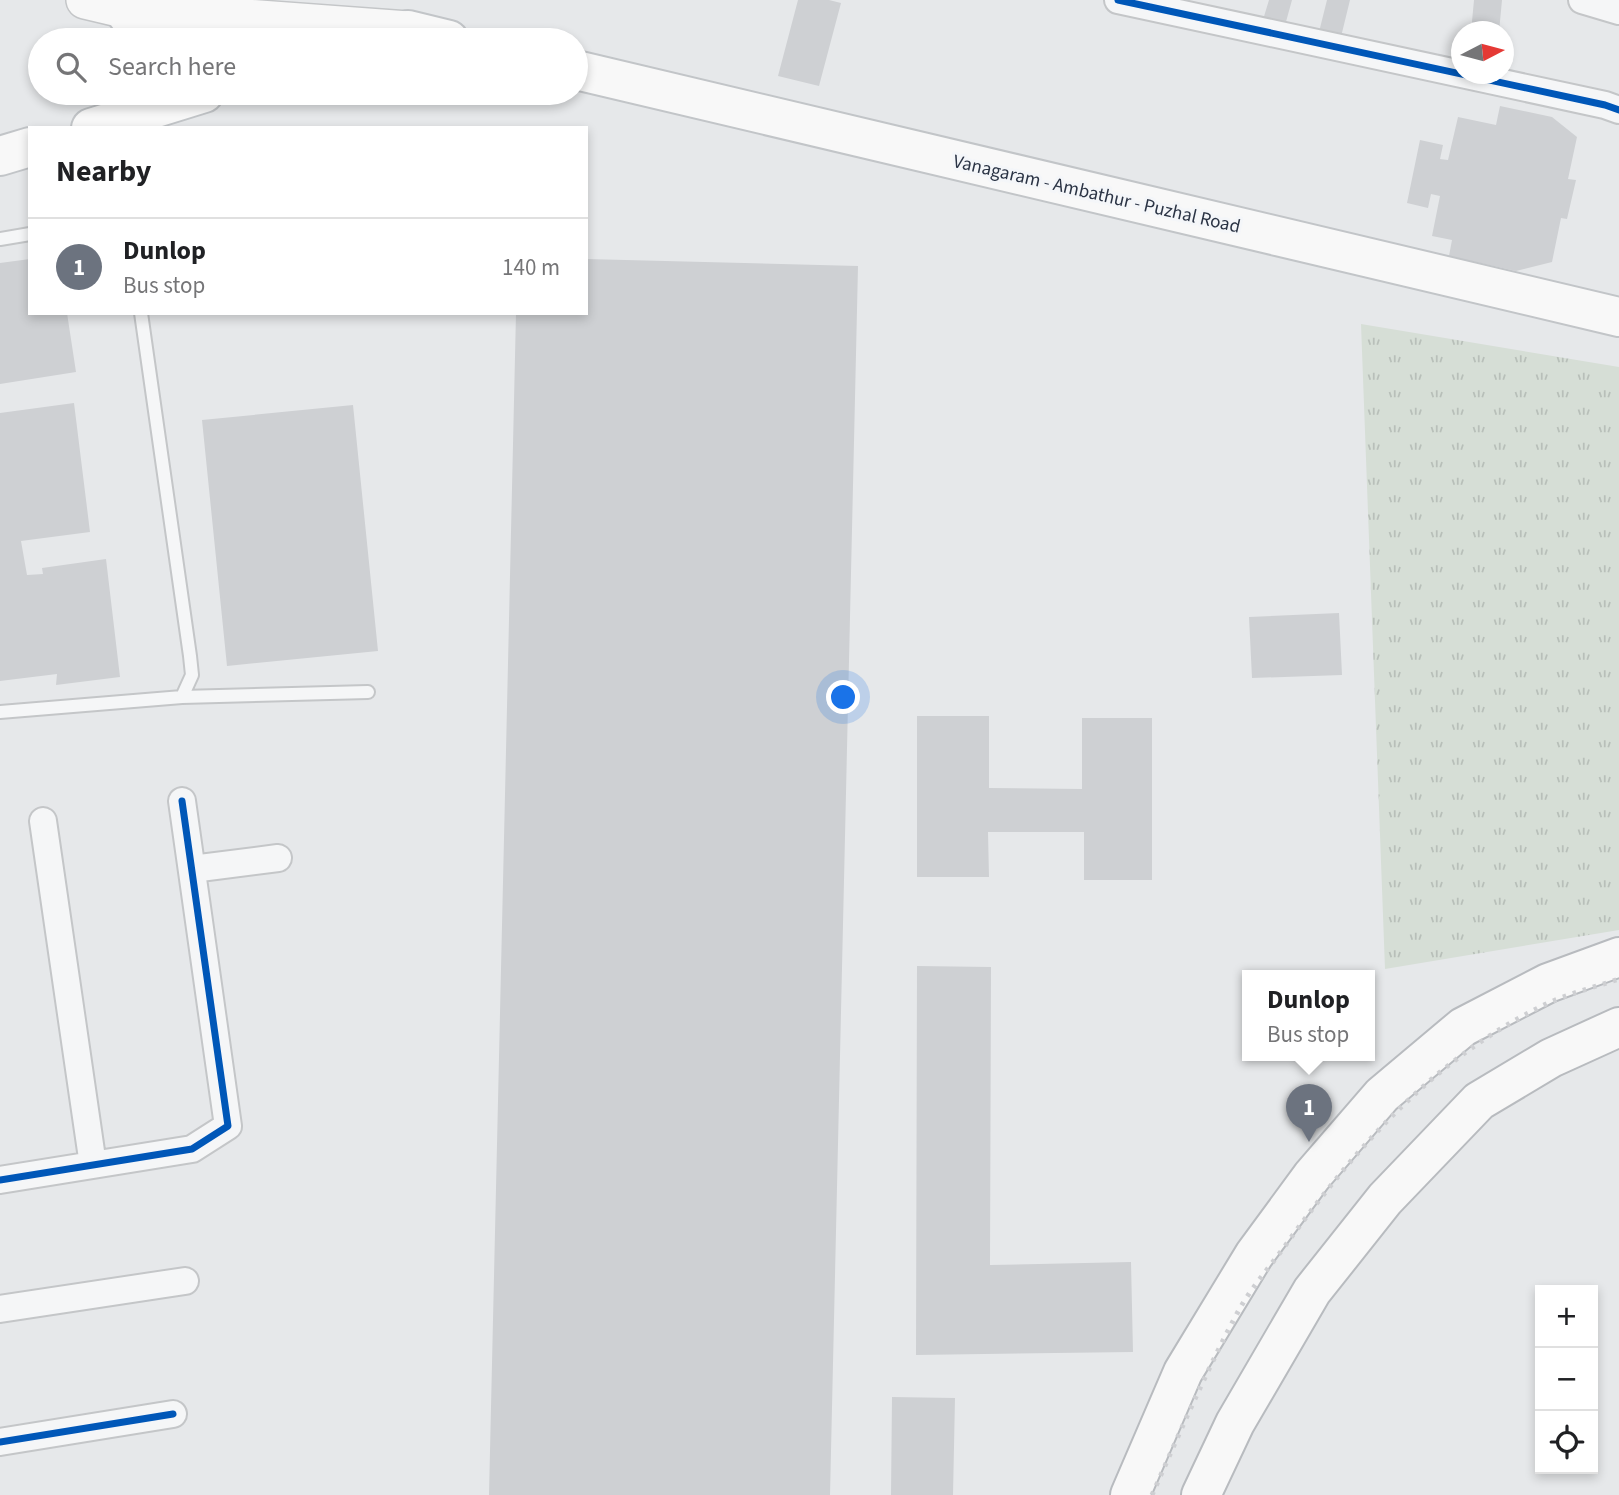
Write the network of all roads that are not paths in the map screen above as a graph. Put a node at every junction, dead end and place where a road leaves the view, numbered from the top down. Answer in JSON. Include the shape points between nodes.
{"nodes":[{"id":1,"x":85,"y":0,"type":"edge"},
{"id":2,"x":1118,"y":0,"type":"edge"},
{"id":3,"x":1582,"y":0,"type":"edge"},
{"id":4,"x":123,"y":9,"type":"junction"},
{"id":5,"x":1619,"y":11,"type":"edge"},
{"id":6,"x":136,"y":28,"type":"edge"},
{"id":7,"x":319,"y":28,"type":"edge"},
{"id":8,"x":588,"y":73,"type":"edge"},
{"id":9,"x":148,"y":105,"type":"edge"},
{"id":10,"x":1619,"y":110,"type":"edge"},
{"id":11,"x":108,"y":125,"type":"edge"},
{"id":12,"x":28,"y":148,"type":"edge"},
{"id":13,"x":0,"y":156,"type":"edge"},
{"id":14,"x":28,"y":234,"type":"edge"},
{"id":15,"x":0,"y":239,"type":"edge"},
{"id":16,"x":141,"y":315,"type":"edge"},
{"id":17,"x":1619,"y":317,"type":"edge"},
{"id":18,"x":368,"y":692,"type":"dead end"},
{"id":19,"x":182,"y":697,"type":"junction"},
{"id":20,"x":0,"y":712,"type":"edge"},
{"id":21,"x":182,"y":800,"type":"dead end"},
{"id":22,"x":43,"y":821,"type":"dead end"},
{"id":23,"x":278,"y":858,"type":"dead end"},
{"id":24,"x":192,"y":869,"type":"junction"},
{"id":25,"x":1619,"y":957,"type":"edge"},
{"id":26,"x":1619,"y":1027,"type":"edge"},
{"id":27,"x":93,"y":1165,"type":"junction"},
{"id":28,"x":0,"y":1180,"type":"edge"},
{"id":29,"x":184,"y":1282,"type":"dead end"},
{"id":30,"x":0,"y":1309,"type":"edge"},
{"id":31,"x":173,"y":1414,"type":"dead end"},
{"id":32,"x":0,"y":1442,"type":"edge"},
{"id":33,"x":1130,"y":1495,"type":"edge"},
{"id":34,"x":1201,"y":1495,"type":"edge"}],
"edges":[{"from":1,"to":4,"type":"main road"},
{"from":2,"to":10,"type":"street"},
{"from":3,"to":5,"type":"street"},
{"from":4,"to":6,"type":"main road"},
{"from":4,"to":7,"type":"main road"},
{"from":8,"to":17,"type":"main road","name":"Vanagaram - Ambathur - Puzhal Road"},
{"from":9,"to":11,"type":"main road"},
{"from":12,"to":13,"type":"main road"},
{"from":14,"to":15,"type":"lane"},
{"from":16,"to":19,"type":"lane","via":[[192,675]]},
{"from":18,"to":19,"type":"lane"},
{"from":19,"to":20,"type":"lane"},
{"from":21,"to":24,"type":"street"},
{"from":22,"to":27,"type":"street"},
{"from":23,"to":24,"type":"street"},
{"from":24,"to":27,"type":"street","via":[[228,1126],[192,1149]]},
{"from":25,"to":33,"type":"main road","via":[[1548,983],[1463,1027],[1382,1095],[1312,1176],[1254,1255],[1182,1372]]},
{"from":26,"to":34,"type":"main road","via":[[1551,1058],[1479,1101],[1385,1199],[1312,1291],[1235,1423]]},
{"from":27,"to":28,"type":"street"},
{"from":29,"to":30,"type":"street"},
{"from":31,"to":32,"type":"street"}]}
